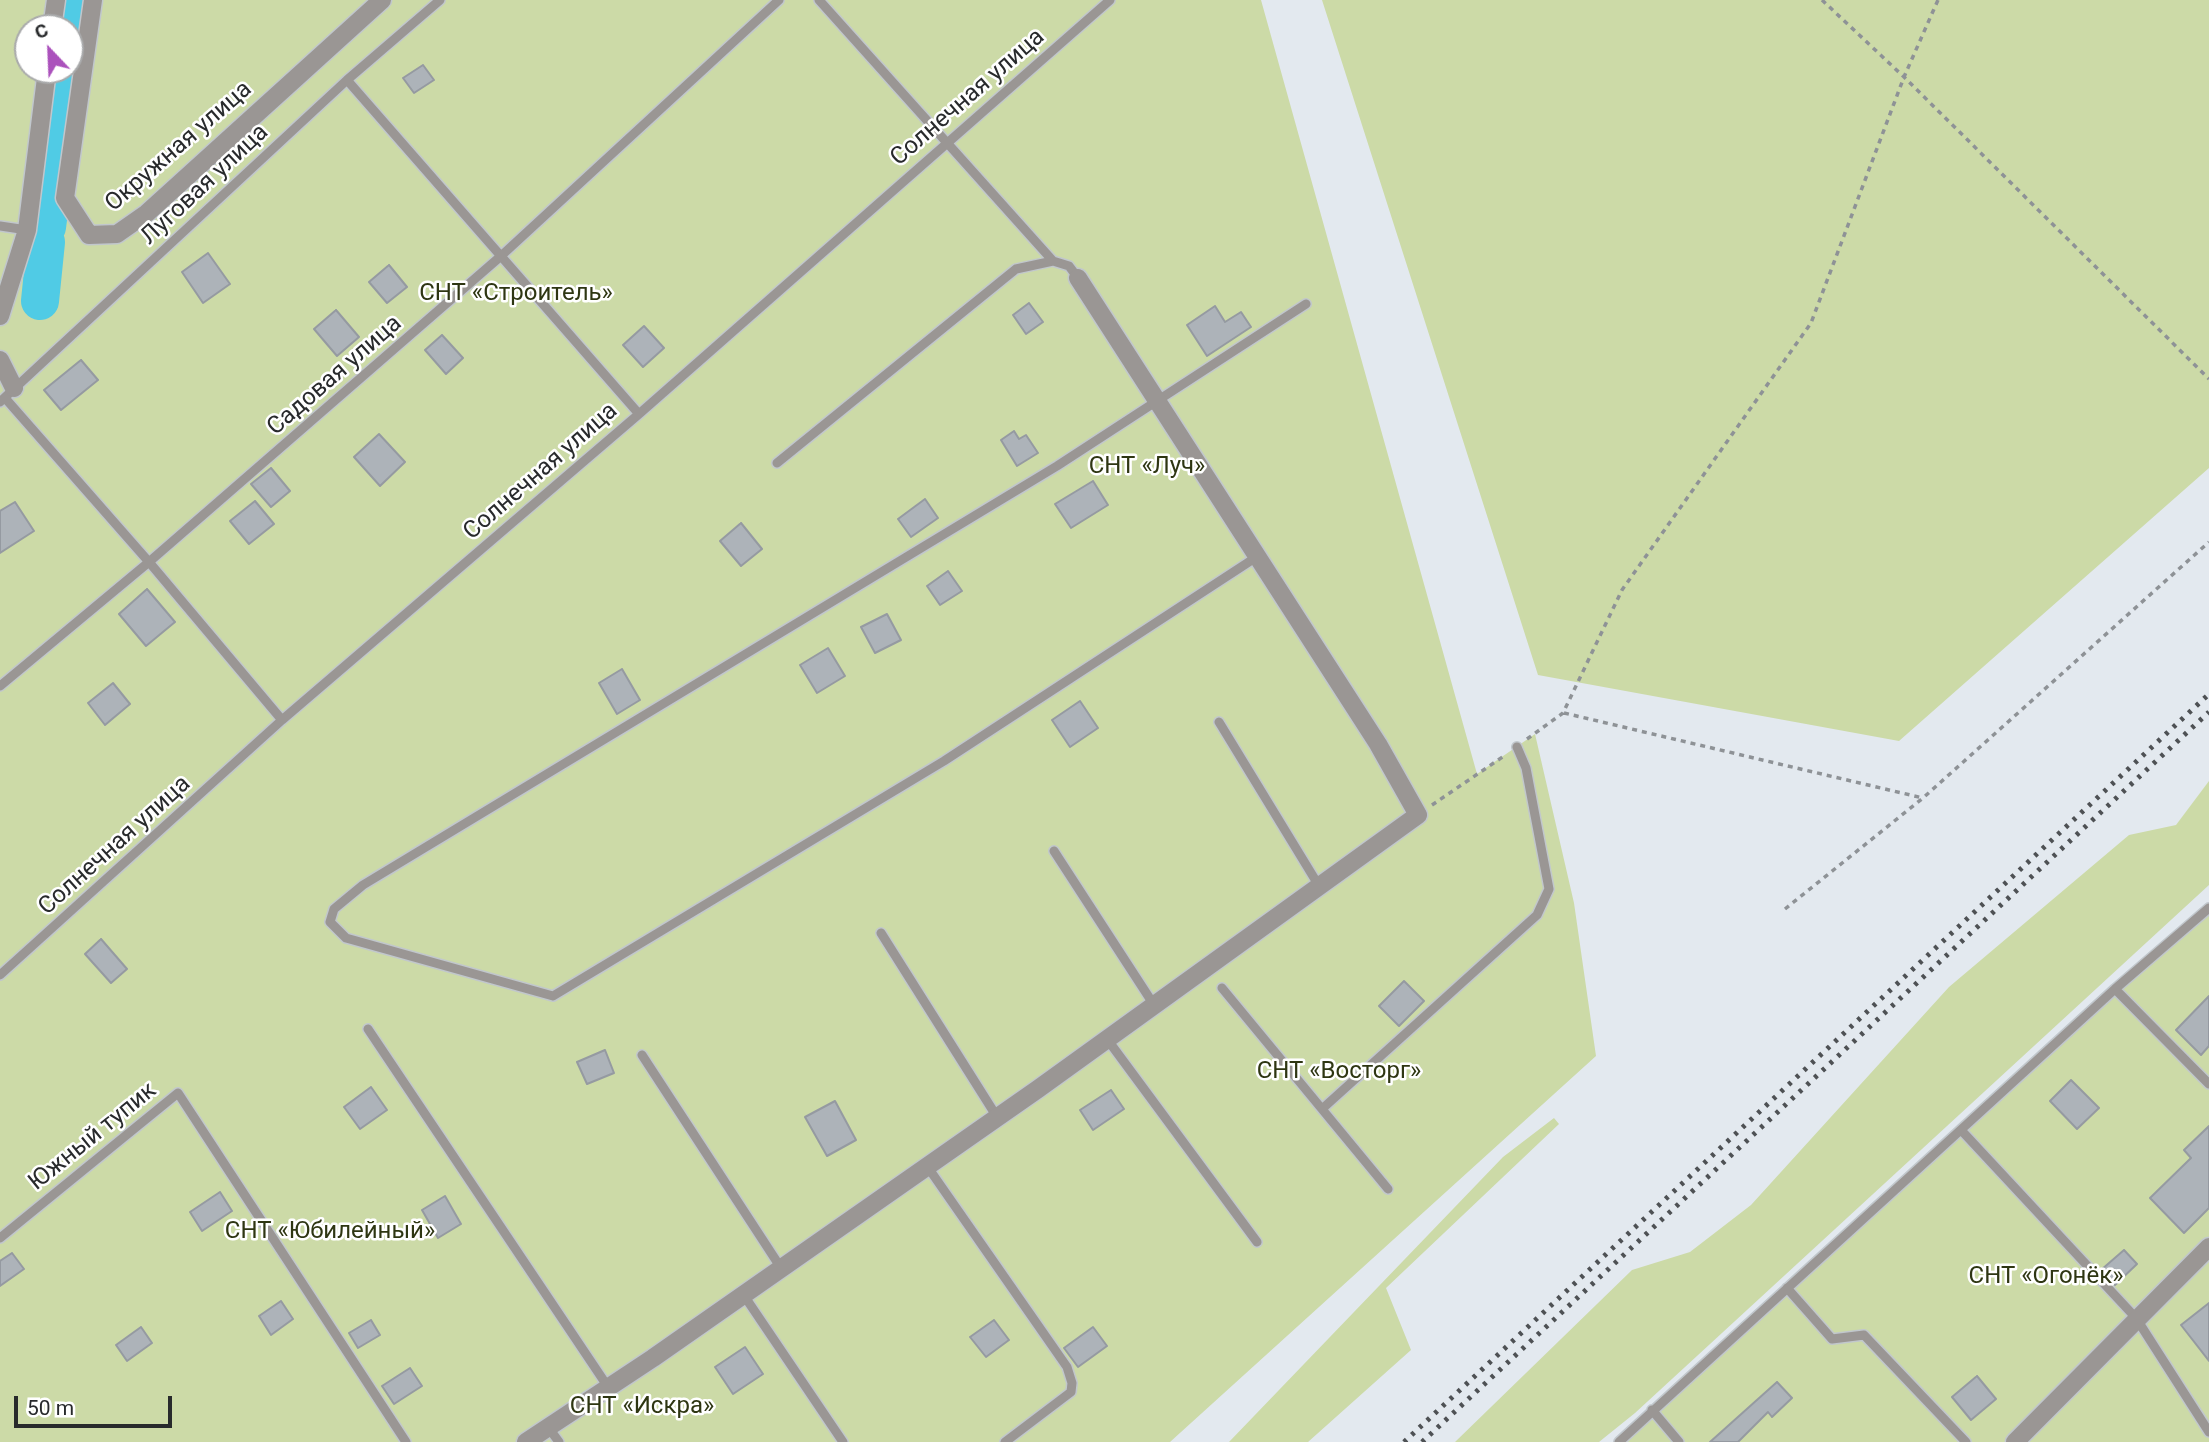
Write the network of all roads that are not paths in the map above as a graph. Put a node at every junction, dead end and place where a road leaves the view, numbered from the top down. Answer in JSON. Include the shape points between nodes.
{"nodes":[{"id":1,"x":93,"y":0,"type":"edge"},
{"id":2,"x":382,"y":0,"type":"edge"},
{"id":3,"x":440,"y":0,"type":"edge"},
{"id":4,"x":779,"y":0,"type":"edge"},
{"id":5,"x":819,"y":0,"type":"edge"},
{"id":6,"x":1110,"y":0,"type":"edge"},
{"id":7,"x":347,"y":80,"type":"junction"},
{"id":8,"x":45,"y":84,"type":"edge"},
{"id":9,"x":947,"y":141,"type":"junction"},
{"id":10,"x":0,"y":226,"type":"edge"},
{"id":11,"x":27,"y":230,"type":"junction"},
{"id":12,"x":501,"y":256,"type":"junction"},
{"id":13,"x":1053,"y":261,"type":"junction"},
{"id":14,"x":1079,"y":278,"type":"joint"},
{"id":15,"x":1306,"y":304,"type":"dead end"},
{"id":16,"x":0,"y":316,"type":"edge"},
{"id":17,"x":0,"y":360,"type":"edge"},
{"id":18,"x":6,"y":396,"type":"edge"},
{"id":19,"x":1158,"y":400,"type":"junction"},
{"id":20,"x":639,"y":414,"type":"junction"},
{"id":21,"x":777,"y":463,"type":"dead end"},
{"id":22,"x":1258,"y":556,"type":"junction"},
{"id":23,"x":149,"y":562,"type":"junction"},
{"id":24,"x":0,"y":686,"type":"edge"},
{"id":25,"x":282,"y":720,"type":"junction"},
{"id":26,"x":1219,"y":722,"type":"dead end"},
{"id":27,"x":1517,"y":747,"type":"road end"},
{"id":28,"x":1054,"y":851,"type":"dead end"},
{"id":29,"x":1319,"y":886,"type":"junction"},
{"id":30,"x":2209,"y":908,"type":"edge"},
{"id":31,"x":881,"y":933,"type":"dead end"},
{"id":32,"x":0,"y":975,"type":"edge"},
{"id":33,"x":1222,"y":988,"type":"dead end"},
{"id":34,"x":2115,"y":989,"type":"junction"},
{"id":35,"x":1154,"y":1005,"type":"junction"},
{"id":36,"x":368,"y":1029,"type":"dead end"},
{"id":37,"x":1107,"y":1039,"type":"junction"},
{"id":38,"x":642,"y":1055,"type":"dead end"},
{"id":39,"x":2209,"y":1084,"type":"edge"},
{"id":40,"x":1322,"y":1109,"type":"junction"},
{"id":41,"x":997,"y":1117,"type":"junction"},
{"id":42,"x":1961,"y":1130,"type":"junction"},
{"id":43,"x":927,"y":1166,"type":"junction"},
{"id":44,"x":1388,"y":1189,"type":"dead end"},
{"id":45,"x":0,"y":1238,"type":"edge"},
{"id":46,"x":1257,"y":1242,"type":"dead end"},
{"id":47,"x":2209,"y":1247,"type":"edge"},
{"id":48,"x":781,"y":1268,"type":"junction"},
{"id":49,"x":1787,"y":1288,"type":"junction"},
{"id":50,"x":743,"y":1294,"type":"junction"},
{"id":51,"x":2136,"y":1318,"type":"junction"},
{"id":52,"x":608,"y":1387,"type":"junction"},
{"id":53,"x":1652,"y":1410,"type":"junction"},
{"id":54,"x":2209,"y":1433,"type":"edge"},
{"id":55,"x":553,"y":1434,"type":"edge"},
{"id":56,"x":406,"y":1442,"type":"edge"},
{"id":57,"x":526,"y":1442,"type":"edge"},
{"id":58,"x":843,"y":1442,"type":"edge"},
{"id":59,"x":1005,"y":1442,"type":"edge"},
{"id":60,"x":1619,"y":1442,"type":"edge"},
{"id":61,"x":1679,"y":1442,"type":"edge"},
{"id":62,"x":1966,"y":1442,"type":"edge"},
{"id":63,"x":2015,"y":1442,"type":"edge"}],
"edges":[{"from":1,"to":2,"type":"street","name":"Окружная улица","via":[[65,198],[89,235],[117,234],[147,213]]},
{"from":3,"to":7,"type":"lane","name":"Луговая улица"},
{"from":4,"to":12,"type":"lane","name":"Садовая улица"},
{"from":5,"to":9,"type":"lane"},
{"from":6,"to":9,"type":"lane","name":"Солнечная улица"},
{"from":7,"to":12,"type":"lane"},
{"from":7,"to":18,"type":"lane","name":"Луговая улица"},
{"from":8,"to":11,"type":"street"},
{"from":9,"to":13,"type":"lane"},
{"from":9,"to":20,"type":"lane","name":"Солнечная улица"},
{"from":10,"to":11,"type":"lane"},
{"from":11,"to":16,"type":"street"},
{"from":12,"to":20,"type":"lane"},
{"from":12,"to":23,"type":"lane","name":"Садовая улица"},
{"from":13,"to":14,"type":"lane","via":[[1069,266]]},
{"from":13,"to":21,"type":"lane","via":[[1016,269]]},
{"from":14,"to":19,"type":"street"},
{"from":15,"to":19,"type":"lane"},
{"from":17,"to":18,"type":"street"},
{"from":18,"to":23,"type":"lane"},
{"from":19,"to":22,"type":"street"},
{"from":19,"to":22,"type":"lane","via":[[1045,474],[363,885],[334,909],[330,922],[346,939],[553,996],[944,761]]},
{"from":20,"to":25,"type":"lane","name":"Солнечная улица"},
{"from":22,"to":29,"type":"street","via":[[1418,815]]},
{"from":23,"to":24,"type":"lane","name":"Садовая улица"},
{"from":23,"to":25,"type":"lane"},
{"from":25,"to":32,"type":"lane","name":"Солнечная улица"},
{"from":26,"to":29,"type":"lane"},
{"from":27,"to":40,"type":"lane","via":[[1526,768],[1549,889],[1537,915]]},
{"from":28,"to":35,"type":"lane"},
{"from":29,"to":35,"type":"street"},
{"from":30,"to":34,"type":"lane"},
{"from":31,"to":41,"type":"lane"},
{"from":33,"to":40,"type":"lane"},
{"from":34,"to":39,"type":"lane"},
{"from":34,"to":42,"type":"lane"},
{"from":35,"to":37,"type":"street"},
{"from":36,"to":52,"type":"lane"},
{"from":37,"to":41,"type":"street"},
{"from":37,"to":46,"type":"lane"},
{"from":38,"to":48,"type":"lane"},
{"from":40,"to":44,"type":"lane"},
{"from":41,"to":43,"type":"street"},
{"from":42,"to":49,"type":"lane"},
{"from":42,"to":51,"type":"lane"},
{"from":43,"to":48,"type":"street"},
{"from":43,"to":59,"type":"lane","via":[[1067,1367],[1072,1383],[1071,1392]]},
{"from":45,"to":56,"type":"lane","name":"Южный тупик","via":[[178,1093]]},
{"from":47,"to":51,"type":"street"},
{"from":48,"to":50,"type":"street"},
{"from":49,"to":53,"type":"lane"},
{"from":49,"to":62,"type":"lane","via":[[1832,1339],[1864,1335]]},
{"from":50,"to":52,"type":"street"},
{"from":50,"to":58,"type":"lane"},
{"from":51,"to":54,"type":"lane"},
{"from":51,"to":63,"type":"street"},
{"from":52,"to":55,"type":"street"},
{"from":53,"to":60,"type":"lane"},
{"from":53,"to":61,"type":"lane"},
{"from":55,"to":57,"type":"street"}]}
